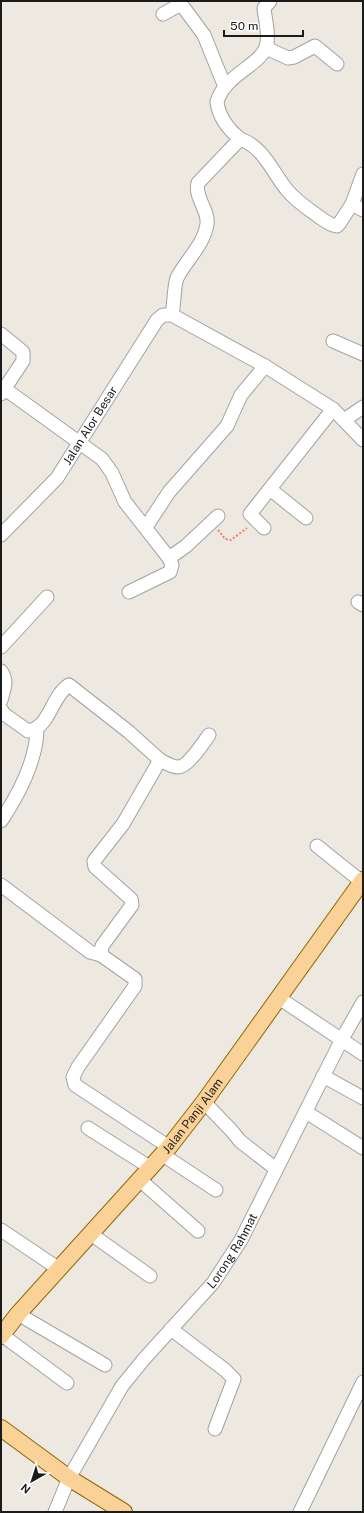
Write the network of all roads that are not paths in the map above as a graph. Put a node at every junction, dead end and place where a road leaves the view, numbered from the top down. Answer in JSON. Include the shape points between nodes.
{"nodes":[{"id":1,"x":264,"y":3,"type":"edge"},
{"id":2,"x":162,"y":14,"type":"dead end"},
{"id":3,"x":266,"y":48,"type":"junction"},
{"id":4,"x":337,"y":64,"type":"dead end"},
{"id":5,"x":225,"y":87,"type":"junction"},
{"id":6,"x":240,"y":139,"type":"junction"},
{"id":7,"x":363,"y":174,"type":"edge"},
{"id":8,"x":358,"y":207,"type":"edge"},
{"id":9,"x":172,"y":315,"type":"junction"},
{"id":10,"x":1,"y":334,"type":"edge"},
{"id":11,"x":333,"y":341,"type":"dead end"},
{"id":12,"x":363,"y":354,"type":"edge"},
{"id":13,"x":265,"y":366,"type":"junction"},
{"id":14,"x":3,"y":391,"type":"edge"},
{"id":15,"x":363,"y":407,"type":"edge"},
{"id":16,"x":333,"y":409,"type":"junction"},
{"id":17,"x":344,"y":420,"type":"junction"},
{"id":18,"x":363,"y":440,"type":"edge"},
{"id":19,"x":80,"y":443,"type":"junction"},
{"id":20,"x":270,"y":489,"type":"junction"},
{"id":21,"x":306,"y":518,"type":"dead end"},
{"id":22,"x":215,"y":519,"type":"road end"},
{"id":23,"x":260,"y":524,"type":"road end"},
{"id":24,"x":146,"y":527,"type":"junction"},
{"id":25,"x":1,"y":535,"type":"edge"},
{"id":26,"x":169,"y":558,"type":"junction"},
{"id":27,"x":129,"y":592,"type":"dead end"},
{"id":28,"x":47,"y":597,"type":"dead end"},
{"id":29,"x":1,"y":647,"type":"edge"},
{"id":30,"x":1,"y":671,"type":"edge"},
{"id":31,"x":1,"y":700,"type":"edge"},
{"id":32,"x":1,"y":709,"type":"edge"},
{"id":33,"x":36,"y":730,"type":"junction"},
{"id":34,"x":209,"y":735,"type":"dead end"},
{"id":35,"x":160,"y":760,"type":"junction"},
{"id":36,"x":1,"y":821,"type":"edge"},
{"id":37,"x":317,"y":846,"type":"dead end"},
{"id":38,"x":362,"y":881,"type":"edge"},
{"id":39,"x":1,"y":885,"type":"edge"},
{"id":40,"x":101,"y":955,"type":"junction"},
{"id":41,"x":279,"y":998,"type":"junction"},
{"id":42,"x":363,"y":1002,"type":"edge"},
{"id":43,"x":342,"y":1039,"type":"junction"},
{"id":44,"x":363,"y":1054,"type":"edge"},
{"id":45,"x":323,"y":1076,"type":"junction"},
{"id":46,"x":363,"y":1098,"type":"edge"},
{"id":47,"x":204,"y":1102,"type":"junction"},
{"id":48,"x":306,"y":1112,"type":"junction"},
{"id":49,"x":88,"y":1128,"type":"dead end"},
{"id":50,"x":363,"y":1148,"type":"edge"},
{"id":51,"x":166,"y":1151,"type":"junction"},
{"id":52,"x":151,"y":1168,"type":"junction"},
{"id":53,"x":276,"y":1169,"type":"junction"},
{"id":54,"x":140,"y":1180,"type":"junction"},
{"id":55,"x":216,"y":1190,"type":"dead end"},
{"id":56,"x":1,"y":1230,"type":"edge"},
{"id":57,"x":198,"y":1231,"type":"dead end"},
{"id":58,"x":91,"y":1234,"type":"junction"},
{"id":59,"x":59,"y":1269,"type":"junction"},
{"id":60,"x":150,"y":1276,"type":"dead end"},
{"id":61,"x":18,"y":1314,"type":"junction"},
{"id":62,"x":172,"y":1329,"type":"junction"},
{"id":63,"x":1,"y":1335,"type":"edge"},
{"id":64,"x":104,"y":1365,"type":"dead end"},
{"id":65,"x":363,"y":1382,"type":"edge"},
{"id":66,"x":67,"y":1383,"type":"dead end"},
{"id":67,"x":1,"y":1428,"type":"edge"},
{"id":68,"x":215,"y":1429,"type":"dead end"},
{"id":69,"x":69,"y":1478,"type":"junction"},
{"id":70,"x":56,"y":1512,"type":"edge"},
{"id":71,"x":124,"y":1512,"type":"edge"},
{"id":72,"x":300,"y":1512,"type":"edge"}],
"edges":[{"from":1,"to":3,"type":"street"},
{"from":2,"to":5,"type":"street","via":[[179,4],[182,6],[204,35]]},
{"from":3,"to":4,"type":"street","via":[[288,58],[315,46]]},
{"from":3,"to":5,"type":"street"},
{"from":5,"to":6,"type":"street","via":[[218,97],[218,106],[224,122]]},
{"from":6,"to":8,"type":"street","via":[[250,142],[262,153],[287,190],[328,224],[336,226]]},
{"from":6,"to":9,"type":"street","via":[[198,183],[198,192],[208,220],[202,240],[177,280]]},
{"from":7,"to":8,"type":"street"},
{"from":9,"to":13,"type":"street"},
{"from":9,"to":19,"type":"street","name":"Jalan Alor Besar","via":[[163,315],[157,320],[122,372]]},
{"from":10,"to":14,"type":"street","via":[[23,352],[24,356]]},
{"from":11,"to":12,"type":"street"},
{"from":13,"to":16,"type":"street"},
{"from":13,"to":24,"type":"street","via":[[241,395],[227,426],[169,492]]},
{"from":14,"to":19,"type":"street"},
{"from":15,"to":17,"type":"street"},
{"from":16,"to":17,"type":"street"},
{"from":16,"to":20,"type":"street"},
{"from":17,"to":18,"type":"street"},
{"from":19,"to":24,"type":"street","via":[[102,459],[112,473],[125,502]]},
{"from":19,"to":25,"type":"street","name":"Jalan Alor Besar","via":[[57,478]]},
{"from":20,"to":21,"type":"street"},
{"from":20,"to":23,"type":"street","via":[[250,514]]},
{"from":22,"to":26,"type":"street"},
{"from":24,"to":26,"type":"street"},
{"from":26,"to":27,"type":"street","via":[[172,565],[170,572]]},
{"from":28,"to":29,"type":"street"},
{"from":30,"to":31,"type":"street","via":[[6,684]]},
{"from":32,"to":33,"type":"street","via":[[28,731]]},
{"from":33,"to":35,"type":"street","via":[[44,722],[62,689],[69,684]]},
{"from":33,"to":36,"type":"street","via":[[34,753],[12,805]]},
{"from":34,"to":35,"type":"street","via":[[181,767]]},
{"from":35,"to":40,"type":"street","via":[[123,824],[94,861],[95,867],[132,898],[132,905],[102,946]]},
{"from":37,"to":38,"type":"street"},
{"from":38,"to":41,"type":"main road","name":"Jalan Panji Alam"},
{"from":39,"to":40,"type":"street","via":[[90,952]]},
{"from":40,"to":51,"type":"street","via":[[135,980],[136,986],[78,1066],[73,1077],[75,1085]]},
{"from":41,"to":43,"type":"street"},
{"from":41,"to":47,"type":"main road","name":"Jalan Panji Alam"},
{"from":42,"to":43,"type":"street","name":"Lorong Rahmat"},
{"from":43,"to":44,"type":"street"},
{"from":43,"to":45,"type":"street","name":"Lorong Rahmat"},
{"from":45,"to":46,"type":"street"},
{"from":45,"to":48,"type":"street","name":"Lorong Rahmat"},
{"from":47,"to":51,"type":"main road","name":"Jalan Panji Alam"},
{"from":47,"to":53,"type":"street","via":[[240,1141]]},
{"from":48,"to":50,"type":"street"},
{"from":48,"to":53,"type":"street","name":"Lorong Rahmat"},
{"from":49,"to":52,"type":"street"},
{"from":51,"to":52,"type":"main road","name":"Jalan Panji Alam"},
{"from":51,"to":55,"type":"street"},
{"from":52,"to":54,"type":"main road","name":"Jalan Panji Alam"},
{"from":53,"to":62,"type":"street","name":"Lorong Rahmat","via":[[241,1240],[226,1264],[200,1299]]},
{"from":54,"to":57,"type":"street"},
{"from":54,"to":58,"type":"main road","name":"Jalan Panji Alam"},
{"from":56,"to":59,"type":"street"},
{"from":58,"to":59,"type":"main road","name":"Jalan Panji Alam"},
{"from":58,"to":60,"type":"street"},
{"from":59,"to":61,"type":"main road","name":"Jalan Panji Alam"},
{"from":61,"to":63,"type":"main road","name":"Jalan Panji Alam"},
{"from":61,"to":64,"type":"street"},
{"from":62,"to":68,"type":"street","via":[[231,1374],[234,1379]]},
{"from":62,"to":69,"type":"street","name":"Lorong Rahmat","via":[[122,1386]]},
{"from":63,"to":66,"type":"street"},
{"from":65,"to":72,"type":"street"},
{"from":67,"to":69,"type":"main road"},
{"from":69,"to":70,"type":"street","name":"Lorong Rahmat"},
{"from":69,"to":71,"type":"main road"}]}
